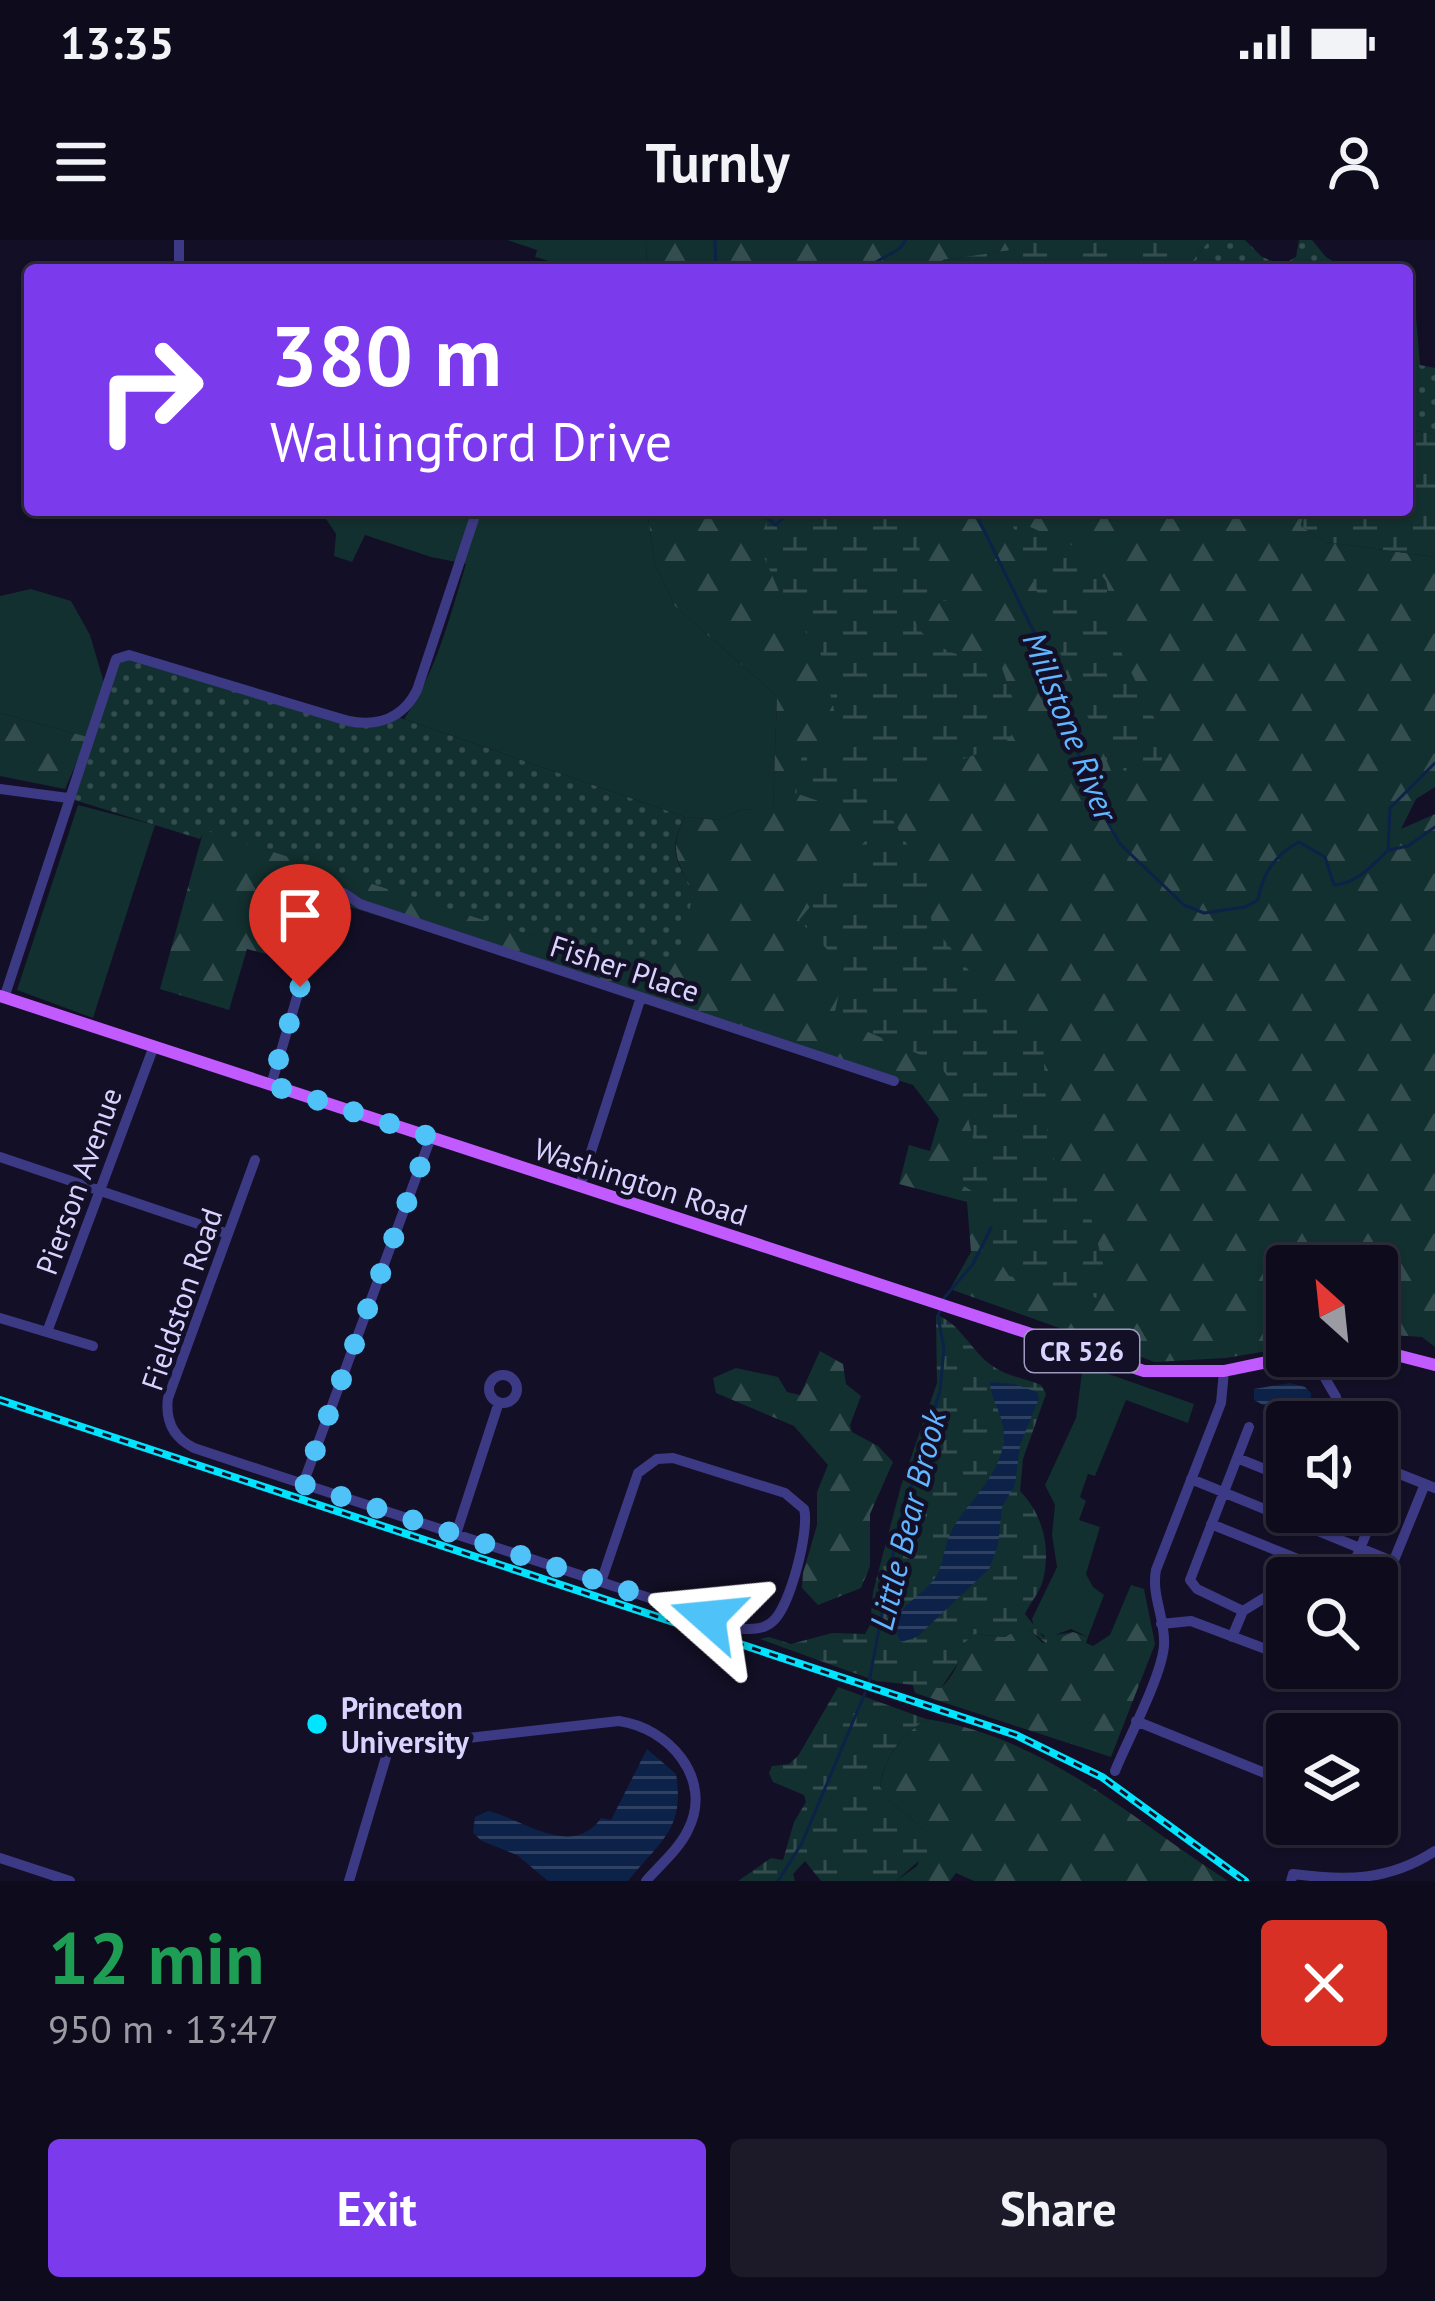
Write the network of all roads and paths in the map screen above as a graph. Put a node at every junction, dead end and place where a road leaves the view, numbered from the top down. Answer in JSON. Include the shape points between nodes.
{"nodes":[{"id":1,"x":475,"y":516,"type":"edge"},
{"id":2,"x":0,"y":789,"type":"edge"},
{"id":3,"x":68,"y":799,"type":"junction"},
{"id":4,"x":344,"y":893,"type":"dead end"},
{"id":5,"x":300,"y":987,"type":"dead end"},
{"id":6,"x":2,"y":997,"type":"edge"},
{"id":7,"x":640,"y":1000,"type":"junction"},
{"id":8,"x":154,"y":1046,"type":"junction"},
{"id":9,"x":894,"y":1081,"type":"dead end"},
{"id":10,"x":271,"y":1085,"type":"junction"},
{"id":11,"x":431,"y":1137,"type":"junction"},
{"id":12,"x":0,"y":1157,"type":"edge"},
{"id":13,"x":255,"y":1160,"type":"dead end"},
{"id":14,"x":580,"y":1186,"type":"junction"},
{"id":15,"x":100,"y":1191,"type":"junction"},
{"id":16,"x":228,"y":1234,"type":"junction"},
{"id":17,"x":0,"y":1318,"type":"edge"},
{"id":18,"x":47,"y":1332,"type":"junction"},
{"id":19,"x":93,"y":1346,"type":"dead end"},
{"id":20,"x":1398,"y":1354,"type":"edge"},
{"id":21,"x":1266,"y":1364,"type":"edge"},
{"id":22,"x":1435,"y":1365,"type":"edge"},
{"id":23,"x":1224,"y":1371,"type":"junction"},
{"id":24,"x":1322,"y":1377,"type":"edge"},
{"id":25,"x":1341,"y":1377,"type":"edge"},
{"id":26,"x":1336,"y":1397,"type":"junction"},
{"id":27,"x":1337,"y":1401,"type":"edge"},
{"id":28,"x":499,"y":1402,"type":"dead end"},
{"id":29,"x":1249,"y":1427,"type":"dead end"},
{"id":30,"x":1237,"y":1458,"type":"junction"},
{"id":31,"x":1266,"y":1470,"type":"edge"},
{"id":32,"x":1398,"y":1473,"type":"edge"},
{"id":33,"x":1190,"y":1479,"type":"junction"},
{"id":34,"x":303,"y":1484,"type":"junction"},
{"id":35,"x":1430,"y":1486,"type":"edge"},
{"id":36,"x":1224,"y":1492,"type":"junction"},
{"id":37,"x":1210,"y":1524,"type":"junction"},
{"id":38,"x":1366,"y":1533,"type":"edge"},
{"id":39,"x":456,"y":1534,"type":"junction"},
{"id":40,"x":1360,"y":1548,"type":"junction"},
{"id":41,"x":1292,"y":1557,"type":"edge"},
{"id":42,"x":1356,"y":1557,"type":"edge"},
{"id":43,"x":1382,"y":1557,"type":"edge"},
{"id":44,"x":1396,"y":1557,"type":"edge"},
{"id":45,"x":601,"y":1582,"type":"junction"},
{"id":46,"x":1266,"y":1597,"type":"edge"},
{"id":47,"x":1243,"y":1611,"type":"junction"},
{"id":48,"x":1161,"y":1624,"type":"junction"},
{"id":49,"x":1232,"y":1637,"type":"junction"},
{"id":50,"x":1266,"y":1649,"type":"edge"},
{"id":51,"x":1136,"y":1721,"type":"junction"},
{"id":52,"x":1115,"y":1771,"type":"dead end"},
{"id":53,"x":1266,"y":1774,"type":"edge"},
{"id":54,"x":1435,"y":1851,"type":"edge"},
{"id":55,"x":0,"y":1858,"type":"edge"},
{"id":56,"x":1292,"y":1877,"type":"edge"},
{"id":57,"x":70,"y":1881,"type":"edge"},
{"id":58,"x":349,"y":1881,"type":"edge"},
{"id":59,"x":646,"y":1881,"type":"edge"}],
"edges":[{"from":1,"to":3,"type":"street","via":[[415,695],[402,711],[384,721],[348,721],[120,656]]},
{"from":2,"to":3,"type":"street"},
{"from":3,"to":6,"type":"street"},
{"from":4,"to":7,"type":"street","name":"Fisher Place"},
{"from":5,"to":10,"type":"street"},
{"from":6,"to":8,"type":"main road","name":"Washington Road","number":"CR 526"},
{"from":7,"to":9,"type":"street","name":"Fisher Place"},
{"from":7,"to":14,"type":"street"},
{"from":8,"to":10,"type":"main road","name":"Washington Road","number":"CR 526"},
{"from":8,"to":15,"type":"street","name":"Pierson Avenue"},
{"from":10,"to":11,"type":"main road","name":"Washington Road","number":"CR 526"},
{"from":11,"to":14,"type":"main road","name":"Washington Road","number":"CR 526"},
{"from":11,"to":34,"type":"street"},
{"from":12,"to":15,"type":"street"},
{"from":13,"to":16,"type":"street","name":"Fieldston Road"},
{"from":14,"to":23,"type":"main road","name":"Washington Road","number":"CR 526","via":[[1144,1371]]},
{"from":15,"to":16,"type":"street"},
{"from":15,"to":18,"type":"street","name":"Pierson Avenue"},
{"from":16,"to":34,"type":"street","name":"Fieldston Road","via":[[168,1398],[170,1423],[194,1448]]},
{"from":17,"to":18,"type":"street"},
{"from":18,"to":19,"type":"street"},
{"from":20,"to":22,"type":"main road"},
{"from":21,"to":23,"type":"main road","name":"Washington Road","number":"CR 526"},
{"from":23,"to":33,"type":"street","via":[[1221,1403]]},
{"from":24,"to":26,"type":"street"},
{"from":25,"to":26,"type":"street"},
{"from":26,"to":27,"type":"street"},
{"from":28,"to":39,"type":"street"},
{"from":29,"to":30,"type":"street"},
{"from":30,"to":31,"type":"street"},
{"from":30,"to":36,"type":"street"},
{"from":32,"to":35,"type":"street"},
{"from":33,"to":36,"type":"street"},
{"from":33,"to":48,"type":"street","via":[[1156,1570]]},
{"from":34,"to":39,"type":"street","name":"Fieldston Road"},
{"from":35,"to":44,"type":"street"},
{"from":36,"to":37,"type":"street"},
{"from":36,"to":40,"type":"street"},
{"from":37,"to":41,"type":"street"},
{"from":37,"to":47,"type":"street","via":[[1192,1585]]},
{"from":38,"to":40,"type":"street"},
{"from":39,"to":45,"type":"street","name":"Fieldston Road"},
{"from":40,"to":42,"type":"street"},
{"from":40,"to":43,"type":"street"},
{"from":45,"to":45,"type":"street","name":"Fieldston Road","via":[[760,1628],[782,1609],[806,1516],[784,1492],[657,1459],[635,1480]]},
{"from":46,"to":47,"type":"street"},
{"from":47,"to":49,"type":"street"},
{"from":48,"to":49,"type":"street","via":[[1191,1622]]},
{"from":48,"to":51,"type":"street","via":[[1161,1658]]},
{"from":49,"to":50,"type":"street"},
{"from":51,"to":52,"type":"street"},
{"from":51,"to":53,"type":"street"},
{"from":54,"to":56,"type":"street","via":[[1372,1878]]},
{"from":55,"to":57,"type":"street"},
{"from":58,"to":59,"type":"street","via":[[389,1747],[619,1721],[668,1741],[694,1782],[691,1825]]}]}
